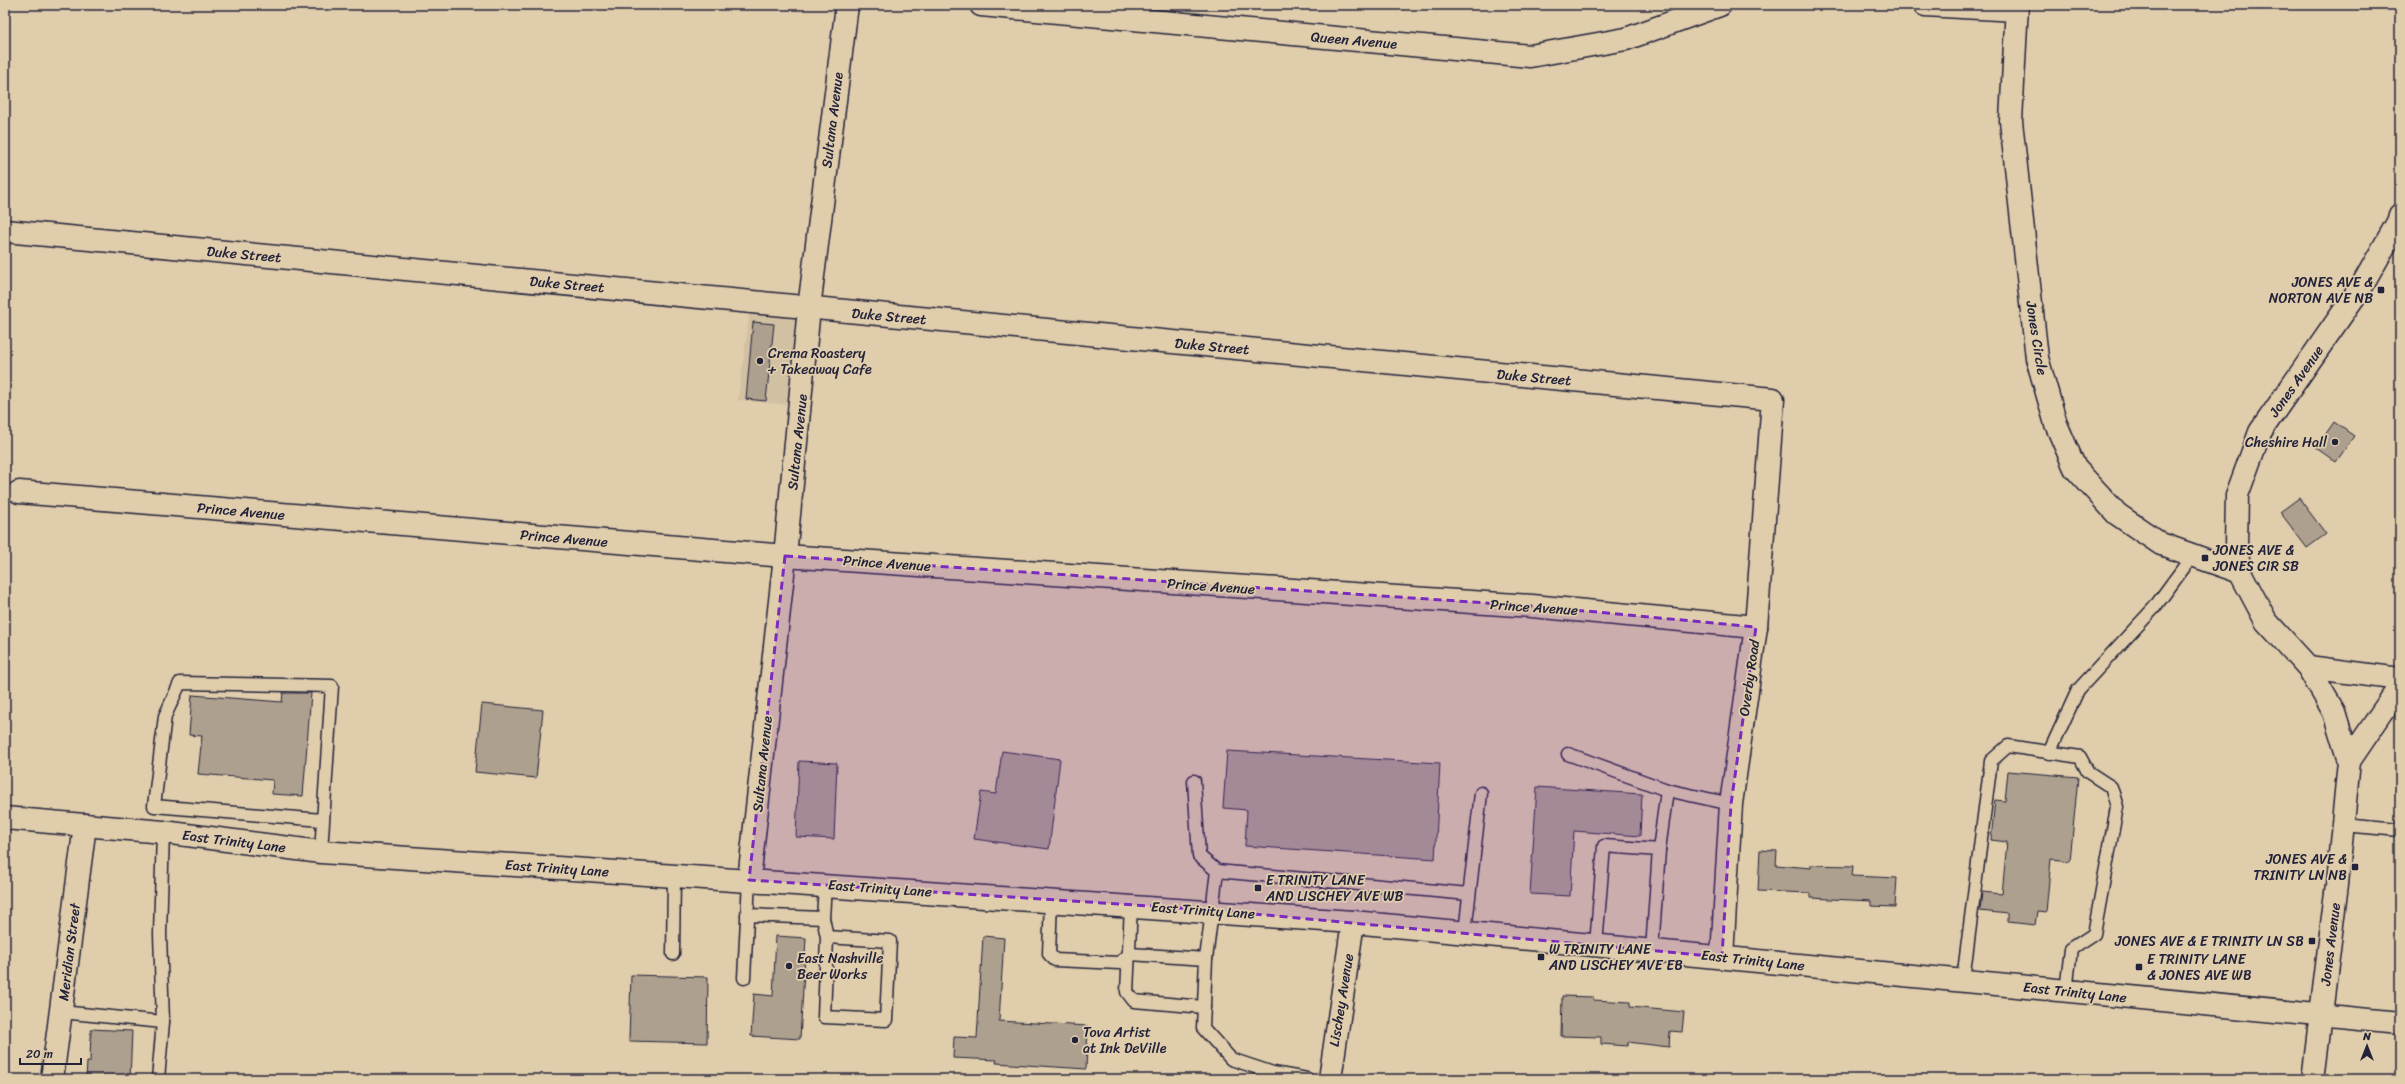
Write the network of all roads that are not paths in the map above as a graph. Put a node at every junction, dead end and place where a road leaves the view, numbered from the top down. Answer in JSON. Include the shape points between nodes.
{"nodes":[{"id":1,"x":847,"y":5,"type":"edge"},
{"id":2,"x":981,"y":5,"type":"edge"},
{"id":3,"x":1720,"y":5,"type":"edge"},
{"id":4,"x":1925,"y":5,"type":"edge"},
{"id":5,"x":2016,"y":8,"type":"edge"},
{"id":6,"x":2399,"y":220,"type":"edge"},
{"id":7,"x":5,"y":231,"type":"edge"},
{"id":8,"x":809,"y":308,"type":"junction"},
{"id":9,"x":1773,"y":399,"type":"joint"},
{"id":10,"x":19,"y":492,"type":"dead end"},
{"id":11,"x":2193,"y":555,"type":"junction"},
{"id":12,"x":785,"y":556,"type":"junction"},
{"id":13,"x":2240,"y":572,"type":"junction"},
{"id":14,"x":1756,"y":627,"type":"junction"},
{"id":15,"x":2308,"y":667,"type":"junction"},
{"id":16,"x":2400,"y":678,"type":"edge"},
{"id":17,"x":2400,"y":686,"type":"edge"},
{"id":18,"x":2049,"y":753,"type":"junction"},
{"id":19,"x":1568,"y":754,"type":"dead end"},
{"id":20,"x":2349,"y":761,"type":"junction"},
{"id":21,"x":1194,"y":781,"type":"dead end"},
{"id":22,"x":1667,"y":790,"type":"junction"},
{"id":23,"x":1481,"y":793,"type":"dead end"},
{"id":24,"x":1731,"y":804,"type":"junction"},
{"id":25,"x":5,"y":818,"type":"edge"},
{"id":26,"x":322,"y":820,"type":"junction"},
{"id":27,"x":85,"y":825,"type":"junction"},
{"id":28,"x":2343,"y":825,"type":"junction"},
{"id":29,"x":2400,"y":830,"type":"edge"},
{"id":30,"x":163,"y":832,"type":"junction"},
{"id":31,"x":1659,"y":850,"type":"junction"},
{"id":32,"x":320,"y":852,"type":"junction"},
{"id":33,"x":1217,"y":870,"type":"junction"},
{"id":34,"x":674,"y":877,"type":"junction"},
{"id":35,"x":749,"y":880,"type":"junction"},
{"id":36,"x":825,"y":885,"type":"junction"},
{"id":37,"x":1469,"y":894,"type":"junction"},
{"id":38,"x":1051,"y":900,"type":"junction"},
{"id":39,"x":1131,"y":906,"type":"junction"},
{"id":40,"x":1211,"y":910,"type":"junction"},
{"id":41,"x":747,"y":915,"type":"junction"},
{"id":42,"x":823,"y":918,"type":"junction"},
{"id":43,"x":1353,"y":922,"type":"junction"},
{"id":44,"x":1464,"y":932,"type":"junction"},
{"id":45,"x":827,"y":937,"type":"junction"},
{"id":46,"x":1596,"y":945,"type":"junction"},
{"id":47,"x":1652,"y":950,"type":"junction"},
{"id":48,"x":673,"y":954,"type":"dead end"},
{"id":49,"x":1130,"y":954,"type":"junction"},
{"id":50,"x":1722,"y":957,"type":"junction"},
{"id":51,"x":1206,"y":959,"type":"junction"},
{"id":52,"x":744,"y":978,"type":"dead end"},
{"id":53,"x":1963,"y":980,"type":"junction"},
{"id":54,"x":2066,"y":991,"type":"junction"},
{"id":55,"x":1204,"y":1007,"type":"junction"},
{"id":56,"x":61,"y":1012,"type":"junction"},
{"id":57,"x":2321,"y":1016,"type":"junction"},
{"id":58,"x":163,"y":1022,"type":"junction"},
{"id":59,"x":2400,"y":1023,"type":"edge"},
{"id":60,"x":52,"y":1079,"type":"edge"},
{"id":61,"x":158,"y":1079,"type":"edge"},
{"id":62,"x":1307,"y":1079,"type":"edge"},
{"id":63,"x":1330,"y":1079,"type":"edge"},
{"id":64,"x":2313,"y":1079,"type":"edge"}],
"edges":[{"from":1,"to":8,"type":"street","name":"Sultana Avenue"},
{"from":2,"to":3,"type":"street","name":"Queen Avenue","via":[[1530,56],[1626,39]]},
{"from":4,"to":5,"type":"street"},
{"from":5,"to":11,"type":"street","name":"Jones Circle","via":[[2011,121],[2037,358],[2056,424],[2075,468],[2117,514],[2161,544]]},
{"from":6,"to":13,"type":"street","name":"Jones Avenue","via":[[2363,284],[2260,432],[2237,495],[2236,546]]},
{"from":7,"to":8,"type":"street","name":"Duke Street"},
{"from":8,"to":9,"type":"street","name":"Duke Street"},
{"from":8,"to":12,"type":"street","name":"Sultana Avenue"},
{"from":9,"to":14,"type":"street","name":"Overby Road"},
{"from":10,"to":12,"type":"street","name":"Prince Avenue"},
{"from":11,"to":13,"type":"street","name":"Jones Circle"},
{"from":11,"to":18,"type":"lane","via":[[2154,608],[2078,690]]},
{"from":12,"to":14,"type":"street","name":"Prince Avenue","via":[[1532,606]]},
{"from":12,"to":35,"type":"street","name":"Sultana Avenue"},
{"from":13,"to":15,"type":"street","name":"Jones Avenue","via":[[2266,621]]},
{"from":14,"to":24,"type":"street","name":"Overby Road"},
{"from":15,"to":16,"type":"street"},
{"from":15,"to":20,"type":"street","name":"Jones Avenue","via":[[2334,712]]},
{"from":17,"to":20,"type":"street"},
{"from":18,"to":53,"type":"lane","via":[[2008,746],[1991,761]]},
{"from":18,"to":54,"type":"lane","via":[[2080,757],[2088,772],[2111,787],[2117,807],[2094,934],[2071,949]]},
{"from":19,"to":22,"type":"lane"},
{"from":20,"to":28,"type":"street","name":"Jones Avenue"},
{"from":21,"to":33,"type":"lane","via":[[1199,856]]},
{"from":22,"to":24,"type":"lane"},
{"from":22,"to":31,"type":"lane"},
{"from":23,"to":37,"type":"lane"},
{"from":24,"to":50,"type":"street","name":"Overby Road"},
{"from":25,"to":27,"type":"street","name":"East Trinity Lane"},
{"from":26,"to":26,"type":"lane","via":[[332,686],[180,683],[165,716],[154,806]]},
{"from":26,"to":32,"type":"lane"},
{"from":27,"to":30,"type":"street","name":"East Trinity Lane"},
{"from":27,"to":56,"type":"street","name":"Meridian Street"},
{"from":28,"to":29,"type":"lane"},
{"from":28,"to":57,"type":"street","name":"Jones Avenue"},
{"from":30,"to":32,"type":"street","name":"East Trinity Lane"},
{"from":30,"to":58,"type":"lane","via":[[160,934]]},
{"from":31,"to":46,"type":"lane","via":[[1604,846]]},
{"from":31,"to":47,"type":"lane"},
{"from":32,"to":34,"type":"street","name":"East Trinity Lane"},
{"from":33,"to":37,"type":"lane"},
{"from":33,"to":40,"type":"lane"},
{"from":34,"to":35,"type":"street","name":"East Trinity Lane"},
{"from":34,"to":48,"type":"lane"},
{"from":35,"to":36,"type":"street","name":"East Trinity Lane"},
{"from":35,"to":41,"type":"lane"},
{"from":36,"to":38,"type":"street","name":"East Trinity Lane"},
{"from":36,"to":42,"type":"lane"},
{"from":37,"to":44,"type":"lane"},
{"from":38,"to":39,"type":"street","name":"East Trinity Lane"},
{"from":38,"to":49,"type":"lane","via":[[1049,954],[1055,960],[1119,963]]},
{"from":39,"to":40,"type":"street","name":"East Trinity Lane"},
{"from":39,"to":49,"type":"lane"},
{"from":40,"to":43,"type":"street","name":"East Trinity Lane"},
{"from":40,"to":51,"type":"lane"},
{"from":41,"to":42,"type":"lane"},
{"from":41,"to":52,"type":"lane"},
{"from":42,"to":45,"type":"lane"},
{"from":43,"to":44,"type":"street","name":"East Trinity Lane"},
{"from":43,"to":63,"type":"street","name":"Lischey Avenue"},
{"from":44,"to":46,"type":"street","name":"East Trinity Lane"},
{"from":45,"to":45,"type":"lane","via":[[824,1017],[886,1020],[890,941]]},
{"from":46,"to":47,"type":"street","name":"East Trinity Lane"},
{"from":47,"to":50,"type":"street","name":"East Trinity Lane"},
{"from":49,"to":51,"type":"lane"},
{"from":49,"to":55,"type":"lane","via":[[1127,992],[1134,1001]]},
{"from":50,"to":53,"type":"street","name":"East Trinity Lane"},
{"from":51,"to":55,"type":"lane"},
{"from":53,"to":54,"type":"street","name":"East Trinity Lane"},
{"from":54,"to":57,"type":"street","name":"East Trinity Lane"},
{"from":55,"to":62,"type":"lane","via":[[1203,1028],[1231,1058],[1272,1073]]},
{"from":56,"to":58,"type":"lane"},
{"from":56,"to":60,"type":"street","name":"Meridian Street"},
{"from":57,"to":59,"type":"street","name":"East Trinity Lane"},
{"from":57,"to":64,"type":"street","name":"Jones Avenue"},
{"from":58,"to":61,"type":"lane"}]}
